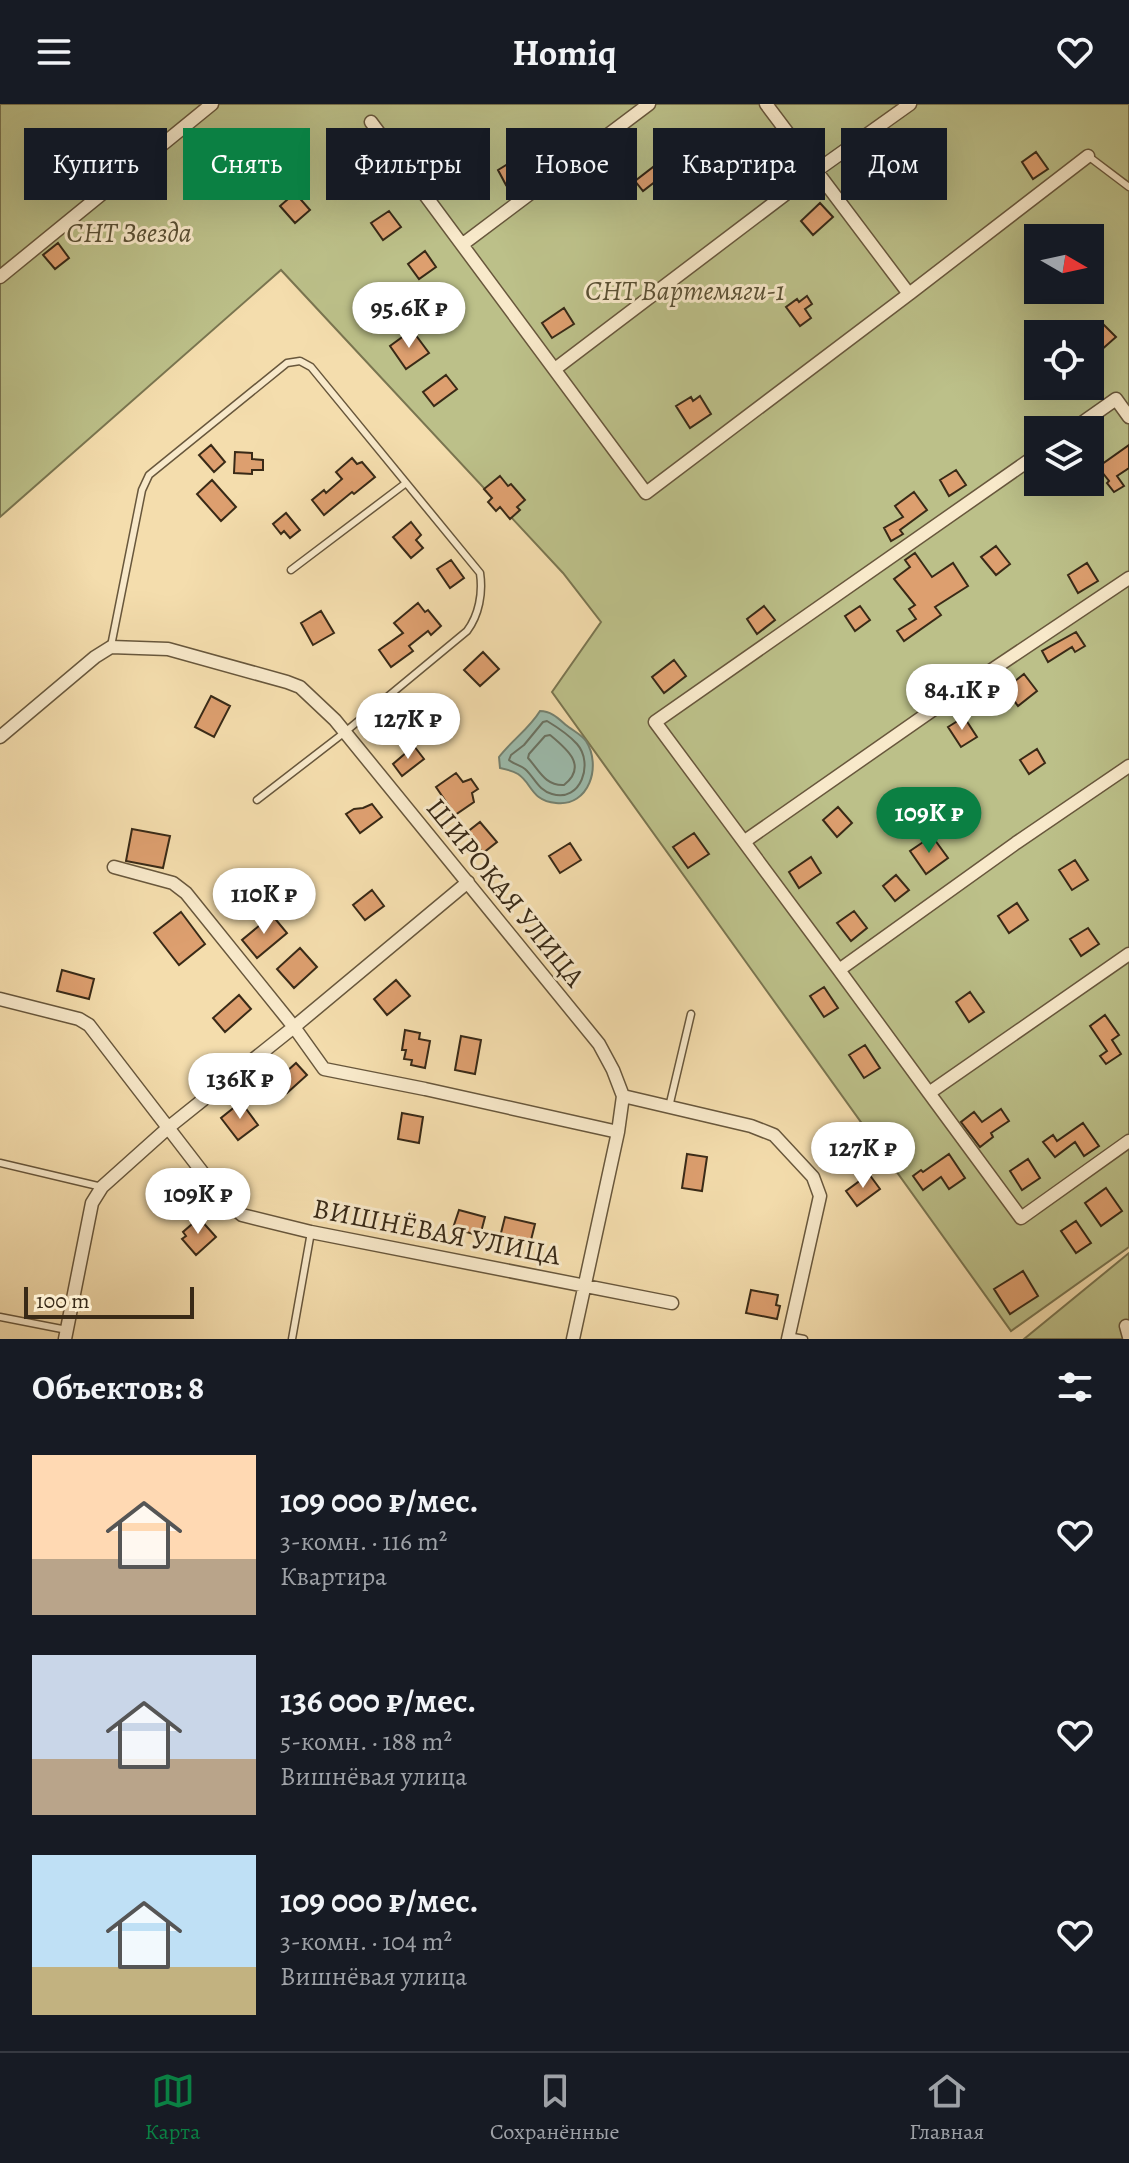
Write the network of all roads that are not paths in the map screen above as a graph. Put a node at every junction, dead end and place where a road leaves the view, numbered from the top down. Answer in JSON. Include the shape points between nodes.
{"nodes":[{"id":1,"x":212,"y":104,"type":"edge"},
{"id":2,"x":649,"y":104,"type":"edge"},
{"id":3,"x":766,"y":104,"type":"edge"},
{"id":4,"x":910,"y":104,"type":"edge"},
{"id":5,"x":371,"y":122,"type":"dead end"},
{"id":6,"x":784,"y":128,"type":"edge"},
{"id":7,"x":1088,"y":156,"type":"joint"},
{"id":8,"x":825,"y":165,"type":"edge"},
{"id":9,"x":825,"y":183,"type":"edge"},
{"id":10,"x":1129,"y":187,"type":"edge"},
{"id":11,"x":778,"y":200,"type":"edge"},
{"id":12,"x":463,"y":244,"type":"junction"},
{"id":13,"x":0,"y":277,"type":"edge"},
{"id":14,"x":909,"y":294,"type":"junction"},
{"id":15,"x":555,"y":369,"type":"junction"},
{"id":16,"x":1092,"y":416,"type":"edge"},
{"id":17,"x":1129,"y":417,"type":"edge"},
{"id":18,"x":1024,"y":464,"type":"edge"},
{"id":19,"x":406,"y":483,"type":"junction"},
{"id":20,"x":291,"y":570,"type":"dead end"},
{"id":21,"x":1129,"y":578,"type":"edge"},
{"id":22,"x":111,"y":647,"type":"junction"},
{"id":23,"x":345,"y":732,"type":"junction"},
{"id":24,"x":0,"y":737,"type":"edge"},
{"id":25,"x":1129,"y":766,"type":"edge"},
{"id":26,"x":257,"y":800,"type":"dead end"},
{"id":27,"x":745,"y":841,"type":"junction"},
{"id":28,"x":114,"y":867,"type":"dead end"},
{"id":29,"x":468,"y":882,"type":"junction"},
{"id":30,"x":1129,"y":954,"type":"edge"},
{"id":31,"x":839,"y":970,"type":"junction"},
{"id":32,"x":0,"y":999,"type":"edge"},
{"id":33,"x":691,"y":1014,"type":"dead end"},
{"id":34,"x":294,"y":1027,"type":"junction"},
{"id":35,"x":929,"y":1093,"type":"junction"},
{"id":36,"x":623,"y":1096,"type":"junction"},
{"id":37,"x":669,"y":1107,"type":"junction"},
{"id":38,"x":169,"y":1127,"type":"junction"},
{"id":39,"x":618,"y":1132,"type":"junction"},
{"id":40,"x":1129,"y":1141,"type":"edge"},
{"id":41,"x":0,"y":1163,"type":"edge"},
{"id":42,"x":102,"y":1187,"type":"junction"},
{"id":43,"x":311,"y":1232,"type":"junction"},
{"id":44,"x":584,"y":1285,"type":"junction"},
{"id":45,"x":672,"y":1303,"type":"dead end"},
{"id":46,"x":0,"y":1317,"type":"edge"},
{"id":47,"x":66,"y":1334,"type":"edge"},
{"id":48,"x":788,"y":1337,"type":"edge"},
{"id":49,"x":292,"y":1339,"type":"edge"},
{"id":50,"x":573,"y":1339,"type":"edge"},
{"id":51,"x":804,"y":1339,"type":"edge"}],
"edges":[{"from":1,"to":13,"type":"street"},
{"from":2,"to":12,"type":"street"},
{"from":3,"to":6,"type":"street"},
{"from":4,"to":8,"type":"street"},
{"from":5,"to":12,"type":"street"},
{"from":7,"to":10,"type":"lane"},
{"from":7,"to":14,"type":"street"},
{"from":9,"to":14,"type":"street"},
{"from":11,"to":15,"type":"street"},
{"from":12,"to":15,"type":"street"},
{"from":14,"to":15,"type":"street","via":[[646,493]]},
{"from":16,"to":17,"type":"street","via":[[1116,399]]},
{"from":18,"to":27,"type":"street","via":[[655,722]]},
{"from":19,"to":20,"type":"lane"},
{"from":19,"to":22,"type":"lane","via":[[311,367],[300,361],[287,363],[149,475]]},
{"from":19,"to":23,"type":"lane","via":[[480,573],[475,621]]},
{"from":21,"to":27,"type":"street"},
{"from":22,"to":23,"type":"street","name":"ШИРОКАЯ УЛИЦА","via":[[168,649],[287,682],[300,687]]},
{"from":22,"to":24,"type":"street"},
{"from":23,"to":26,"type":"lane"},
{"from":23,"to":29,"type":"street","name":"ШИРОКАЯ УЛИЦА"},
{"from":25,"to":31,"type":"street"},
{"from":27,"to":31,"type":"street"},
{"from":28,"to":34,"type":"street","via":[[173,883],[186,893]]},
{"from":29,"to":34,"type":"street"},
{"from":29,"to":36,"type":"street","name":"ШИРОКАЯ УЛИЦА","via":[[599,1044]]},
{"from":30,"to":35,"type":"street"},
{"from":31,"to":35,"type":"street"},
{"from":32,"to":38,"type":"street","name":"ВИШНЁВАЯ УЛИЦА","via":[[89,1025]]},
{"from":33,"to":37,"type":"lane"},
{"from":34,"to":38,"type":"street"},
{"from":34,"to":39,"type":"street","via":[[324,1069]]},
{"from":35,"to":40,"type":"street","via":[[1021,1218]]},
{"from":36,"to":37,"type":"street"},
{"from":36,"to":39,"type":"street"},
{"from":37,"to":48,"type":"street","via":[[774,1135],[813,1177],[820,1196]]},
{"from":38,"to":42,"type":"street"},
{"from":38,"to":43,"type":"street","name":"ВИШНЁВАЯ УЛИЦА","via":[[223,1199],[242,1215]]},
{"from":39,"to":44,"type":"street"},
{"from":41,"to":42,"type":"lane"},
{"from":42,"to":47,"type":"street","via":[[92,1203]]},
{"from":43,"to":44,"type":"street","name":"ВИШНЁВАЯ УЛИЦА"},
{"from":43,"to":49,"type":"lane"},
{"from":44,"to":45,"type":"street","name":"ВИШНЁВАЯ УЛИЦА"},
{"from":44,"to":50,"type":"street"},
{"from":46,"to":47,"type":"lane"},
{"from":48,"to":51,"type":"lane"}]}
